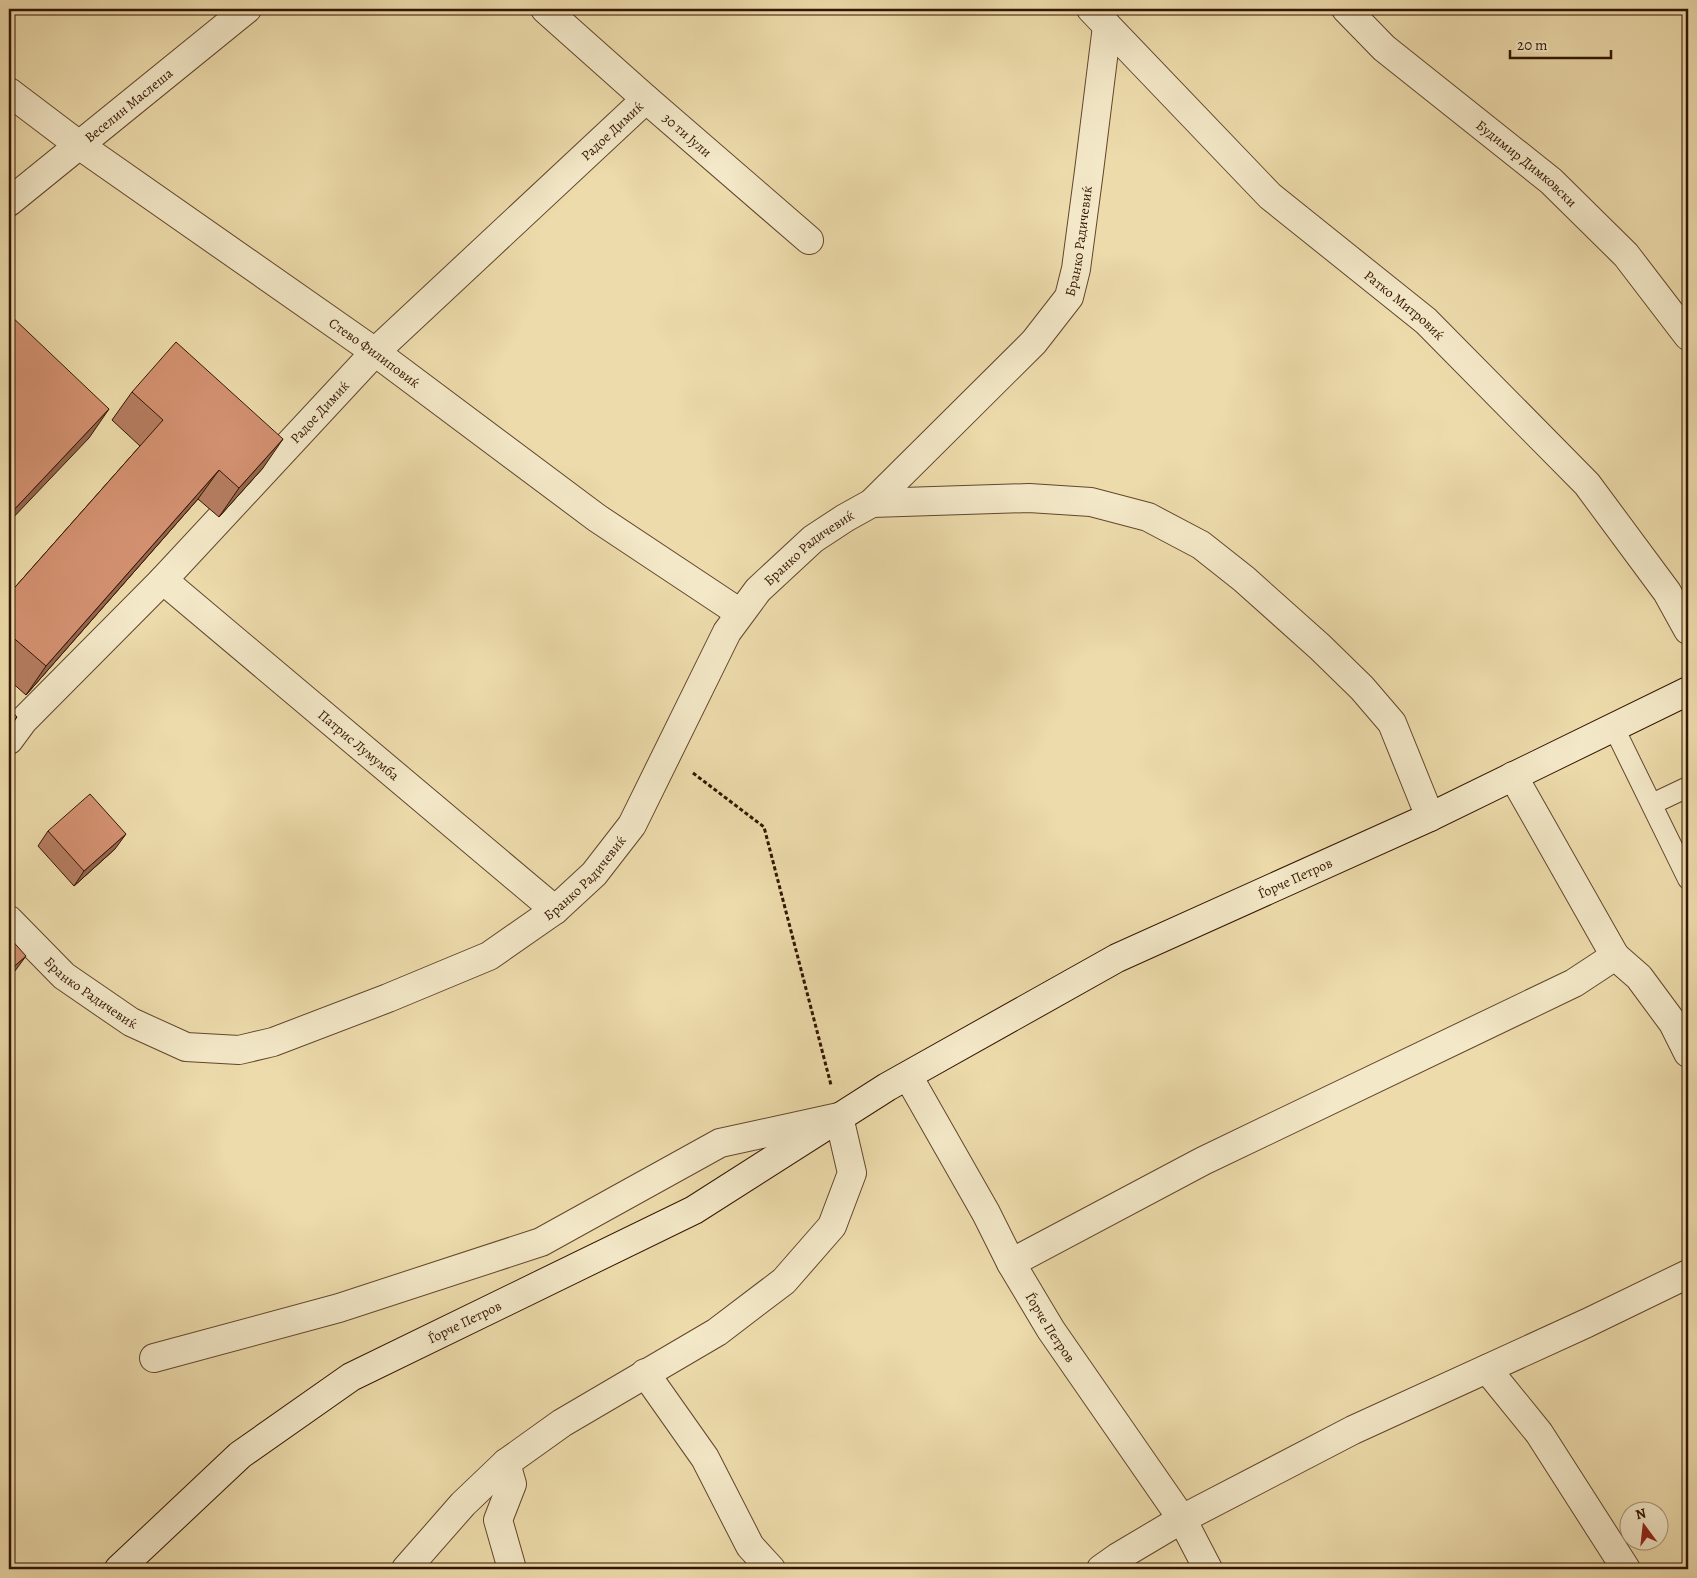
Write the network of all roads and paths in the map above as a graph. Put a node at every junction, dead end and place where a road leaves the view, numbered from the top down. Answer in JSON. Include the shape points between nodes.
{"nodes":[{"id":1,"x":247,"y":9,"type":"edge"},
{"id":2,"x":545,"y":9,"type":"edge"},
{"id":3,"x":1346,"y":9,"type":"edge"},
{"id":4,"x":1099,"y":17,"type":"edge"},
{"id":5,"x":9,"y":92,"type":"edge"},
{"id":6,"x":646,"y":99,"type":"junction"},
{"id":7,"x":79,"y":145,"type":"junction"},
{"id":8,"x":9,"y":202,"type":"edge"},
{"id":9,"x":809,"y":240,"type":"dead end"},
{"id":10,"x":1688,"y":336,"type":"edge"},
{"id":11,"x":375,"y":352,"type":"junction"},
{"id":12,"x":872,"y":504,"type":"junction"},
{"id":13,"x":163,"y":580,"type":"junction"},
{"id":14,"x":740,"y":613,"type":"junction"},
{"id":15,"x":1688,"y":630,"type":"edge"},
{"id":16,"x":1688,"y":692,"type":"edge"},
{"id":17,"x":1614,"y":728,"type":"junction"},
{"id":18,"x":9,"y":740,"type":"edge"},
{"id":19,"x":667,"y":753,"type":"junction"},
{"id":20,"x":1513,"y":776,"type":"junction"},
{"id":21,"x":1688,"y":786,"type":"edge"},
{"id":22,"x":1652,"y":804,"type":"junction"},
{"id":23,"x":1430,"y":817,"type":"junction"},
{"id":24,"x":1688,"y":879,"type":"edge"},
{"id":25,"x":555,"y":910,"type":"junction"},
{"id":26,"x":9,"y":920,"type":"edge"},
{"id":27,"x":1615,"y":956,"type":"junction"},
{"id":28,"x":1688,"y":1053,"type":"edge"},
{"id":29,"x":908,"y":1076,"type":"junction"},
{"id":30,"x":839,"y":1117,"type":"junction"},
{"id":31,"x":1011,"y":1263,"type":"junction"},
{"id":32,"x":1688,"y":1274,"type":"edge"},
{"id":33,"x":154,"y":1358,"type":"dead end"},
{"id":34,"x":1487,"y":1369,"type":"junction"},
{"id":35,"x":645,"y":1373,"type":"junction"},
{"id":36,"x":506,"y":1463,"type":"junction"},
{"id":37,"x":1182,"y":1519,"type":"junction"},
{"id":38,"x":119,"y":1569,"type":"edge"},
{"id":39,"x":406,"y":1569,"type":"edge"},
{"id":40,"x":512,"y":1569,"type":"edge"},
{"id":41,"x":771,"y":1569,"type":"edge"},
{"id":42,"x":1101,"y":1569,"type":"edge"},
{"id":43,"x":1208,"y":1569,"type":"edge"},
{"id":44,"x":1626,"y":1569,"type":"edge"}],
"edges":[{"from":1,"to":7,"type":"street","name":"Веселин Маслеша"},
{"from":2,"to":6,"type":"street","name":"30 ти Јули"},
{"from":3,"to":10,"type":"street","name":"Будимир Димковски","via":[[1384,48],[1551,180],[1626,255]]},
{"from":4,"to":12,"type":"street","name":"Бранко Радичевиќ","via":[[1088,180],[1070,297],[1034,342]]},
{"from":4,"to":15,"type":"street","name":"Ратко Митровиќ","via":[[1270,196],[1426,321],[1587,484],[1667,592]]},
{"from":5,"to":7,"type":"street","name":"Стево Филиповиќ"},
{"from":6,"to":9,"type":"street","name":"30 ти Јули"},
{"from":6,"to":11,"type":"street","name":"Радое Димиќ"},
{"from":7,"to":8,"type":"street","name":"Веселин Маслеша"},
{"from":7,"to":11,"type":"street","name":"Стево Филиповиќ"},
{"from":11,"to":13,"type":"street","name":"Радое Димиќ"},
{"from":11,"to":14,"type":"street","name":"Стево Филиповиќ","via":[[597,518]]},
{"from":12,"to":14,"type":"street","name":"Бранко Радичевиќ","via":[[813,539],[758,590]]},
{"from":12,"to":23,"type":"street","via":[[1029,498],[1091,502],[1148,517],[1200,545],[1244,579],[1320,647],[1392,723]]},
{"from":13,"to":18,"type":"street","name":"Радое Димиќ","via":[[23,721]]},
{"from":13,"to":25,"type":"street","name":"Патрис Лумумба"},
{"from":14,"to":19,"type":"street","name":"Бранко Радичевиќ","via":[[727,632]]},
{"from":16,"to":17,"type":"street","name":"Ѓорче Петров"},
{"from":17,"to":20,"type":"street","name":"Ѓорче Петров"},
{"from":17,"to":22,"type":"lane"},
{"from":19,"to":25,"type":"street","name":"Бранко Радичевиќ","via":[[632,824],[594,874]]},
{"from":19,"to":30,"type":"path","via":[[764,827]]},
{"from":20,"to":23,"type":"street","name":"Ѓорче Петров"},
{"from":20,"to":27,"type":"street"},
{"from":21,"to":22,"type":"lane"},
{"from":22,"to":24,"type":"lane"},
{"from":23,"to":29,"type":"street","name":"Ѓорче Петров","via":[[1117,958]]},
{"from":25,"to":26,"type":"street","name":"Бранко Радичевиќ","via":[[489,956],[273,1042],[239,1050],[186,1047],[131,1022],[64,976]]},
{"from":27,"to":28,"type":"street","via":[[1639,977],[1673,1023]]},
{"from":27,"to":31,"type":"street","via":[[1574,982],[1203,1161]]},
{"from":29,"to":30,"type":"street","name":"Ѓорче Петров"},
{"from":29,"to":31,"type":"street","name":"Ѓорче Петров","via":[[982,1205]]},
{"from":30,"to":33,"type":"street","via":[[720,1143],[541,1242],[339,1308]]},
{"from":30,"to":35,"type":"street","via":[[852,1173],[832,1226],[784,1282],[717,1332]]},
{"from":30,"to":38,"type":"street","name":"Ѓорче Петров","via":[[694,1210],[351,1377],[240,1455]]},
{"from":31,"to":37,"type":"street","name":"Ѓорче Петров","via":[[1051,1330]]},
{"from":32,"to":34,"type":"street"},
{"from":34,"to":37,"type":"street","via":[[1353,1430]]},
{"from":34,"to":44,"type":"street","via":[[1540,1433]]},
{"from":35,"to":36,"type":"street"},
{"from":35,"to":41,"type":"street","via":[[705,1458],[750,1546]]},
{"from":36,"to":39,"type":"street","via":[[463,1504]]},
{"from":36,"to":40,"type":"street","via":[[512,1484],[498,1520]]},
{"from":37,"to":42,"type":"street"},
{"from":37,"to":43,"type":"street","name":"Ѓорче Петров"}]}
